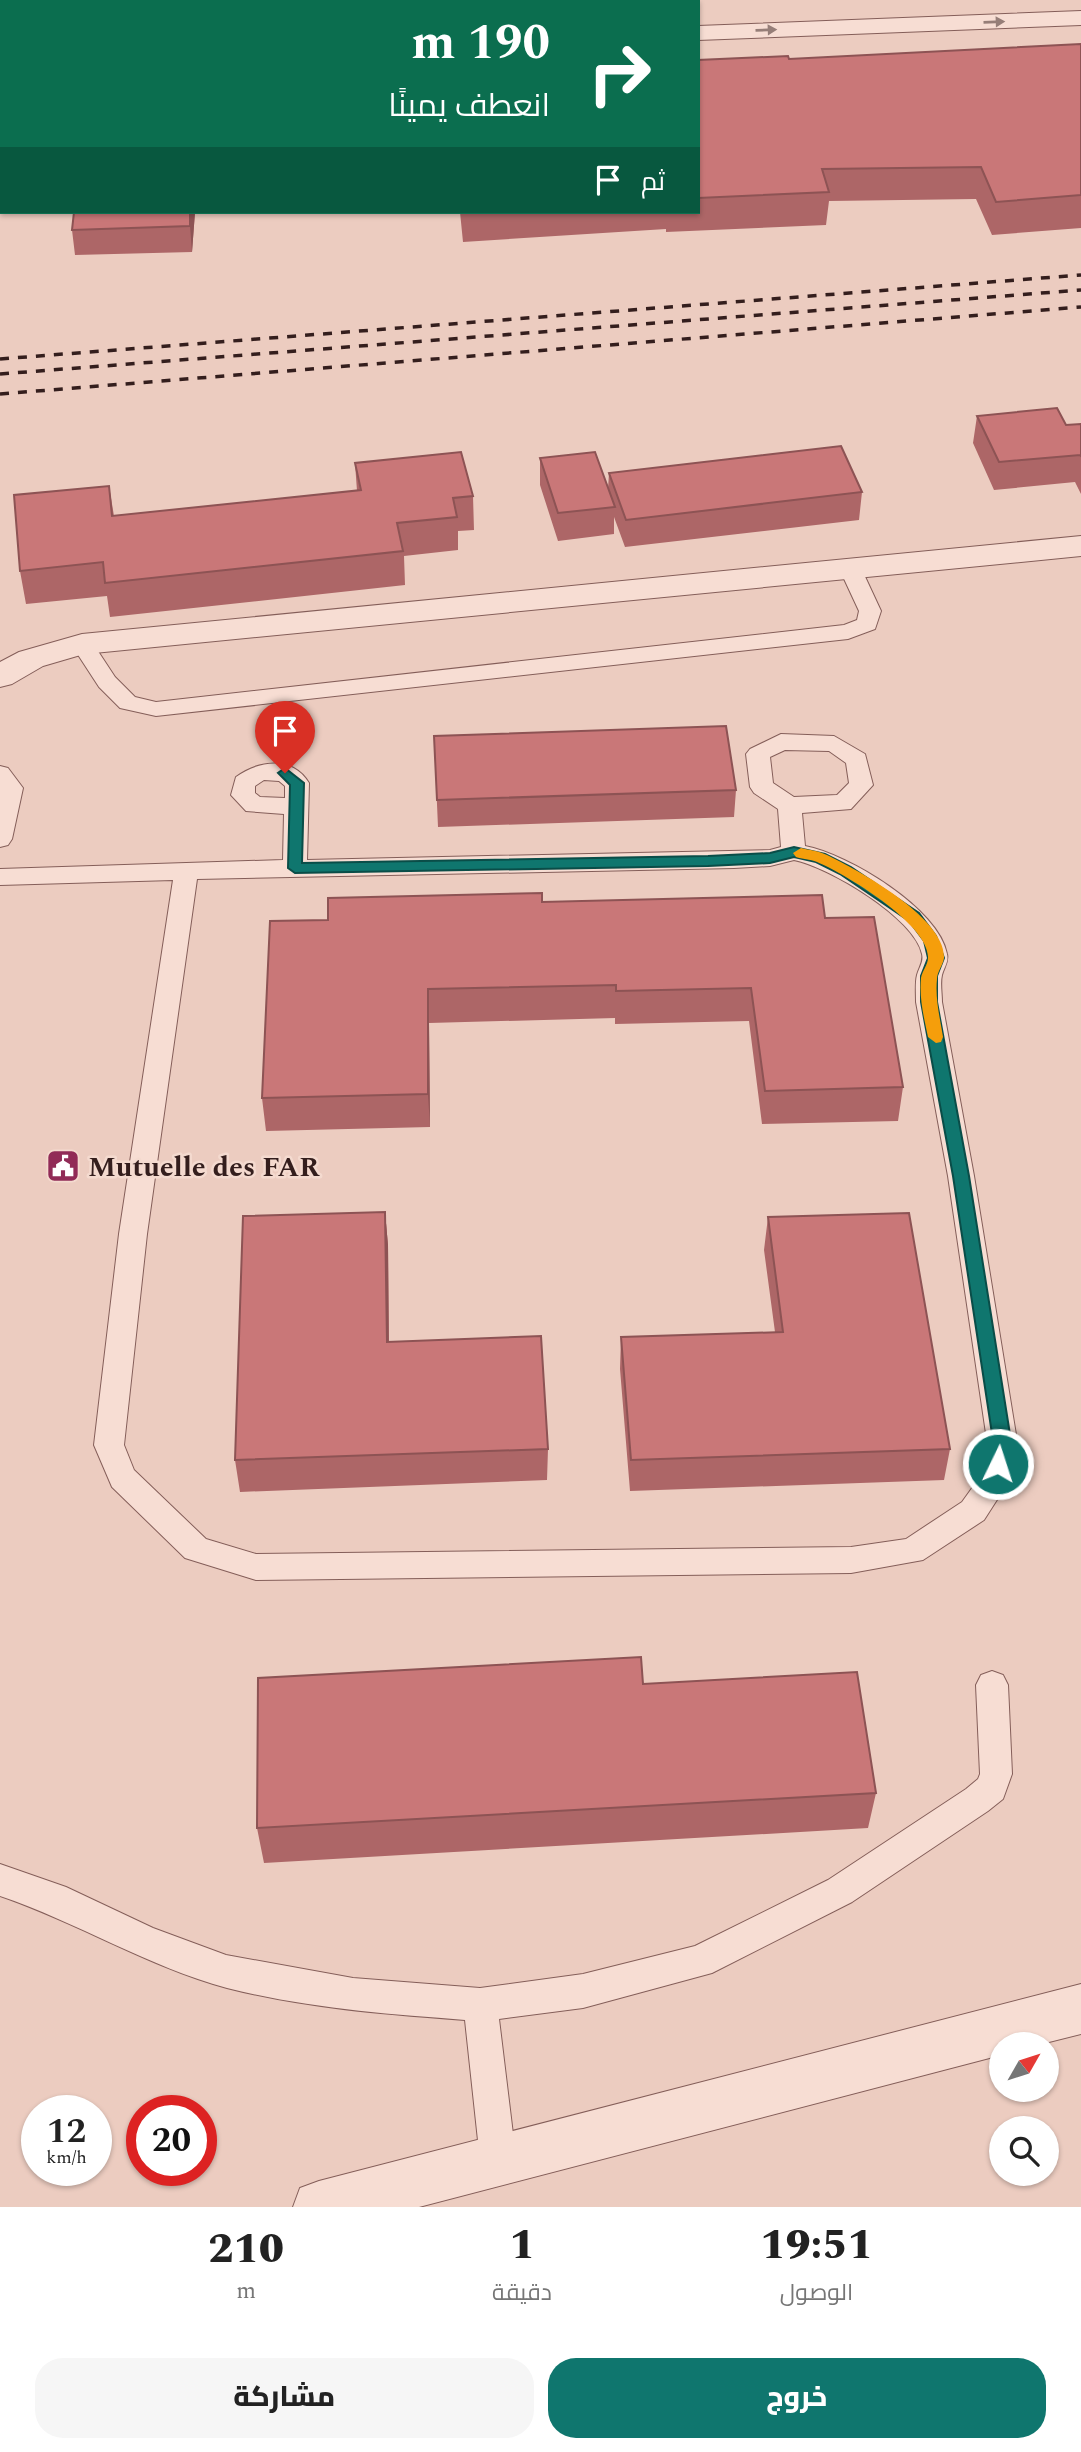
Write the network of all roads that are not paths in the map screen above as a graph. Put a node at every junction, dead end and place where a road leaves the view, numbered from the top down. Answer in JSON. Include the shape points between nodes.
{"nodes":[{"id":1,"x":1081,"y":18,"type":"edge"},
{"id":2,"x":700,"y":33,"type":"edge"},
{"id":3,"x":1081,"y":546,"type":"edge"},
{"id":4,"x":850,"y":568,"type":"junction"},
{"id":5,"x":82,"y":644,"type":"junction"},
{"id":6,"x":0,"y":676,"type":"edge"},
{"id":7,"x":0,"y":774,"type":"edge"},
{"id":8,"x":789,"y":805,"type":"dead end"},
{"id":9,"x":297,"y":806,"type":"dead end"},
{"id":10,"x":0,"y":839,"type":"edge"},
{"id":11,"x":794,"y":852,"type":"junction"},
{"id":12,"x":295,"y":868,"type":"junction"},
{"id":13,"x":186,"y":873,"type":"junction"},
{"id":14,"x":0,"y":877,"type":"edge"},
{"id":15,"x":992,"y":1685,"type":"dead end"},
{"id":16,"x":0,"y":1880,"type":"edge"},
{"id":17,"x":480,"y":2005,"type":"junction"},
{"id":18,"x":1081,"y":2009,"type":"edge"},
{"id":19,"x":498,"y":2159,"type":"junction"},
{"id":20,"x":320,"y":2207,"type":"edge"}],
"edges":[{"from":2,"to":1,"type":"street","one_way":true},
{"from":3,"to":4,"type":"street"},
{"from":4,"to":5,"type":"street"},
{"from":4,"to":5,"type":"lane","via":[[870,611],[867,624],[848,632],[156,709],[128,703],[107,682]]},
{"from":5,"to":6,"type":"street","via":[[32,659]]},
{"from":7,"to":10,"type":"lane","via":[[11,788]]},
{"from":8,"to":11,"type":"lane"},
{"from":9,"to":12,"type":"lane"},
{"from":11,"to":12,"type":"lane","via":[[721,861]]},
{"from":11,"to":13,"type":"lane","via":[[820,857],[878,891],[914,917],[931,940],[936,958],[929,976],[929,1002],[1003,1447],[994,1481],[973,1511],[912,1551],[850,1560],[256,1567],[196,1549],[122,1478],[109,1445],[133,1234]]},
{"from":12,"to":13,"type":"lane"},
{"from":13,"to":14,"type":"lane"},
{"from":15,"to":17,"type":"lane","via":[[996,1774],[992,1788],[840,1891],[700,1961],[583,1991]]},
{"from":16,"to":17,"type":"lane","via":[[226,1971],[353,1995]]},
{"from":17,"to":19,"type":"lane"},
{"from":18,"to":19,"type":"street"},
{"from":19,"to":20,"type":"street"}]}
